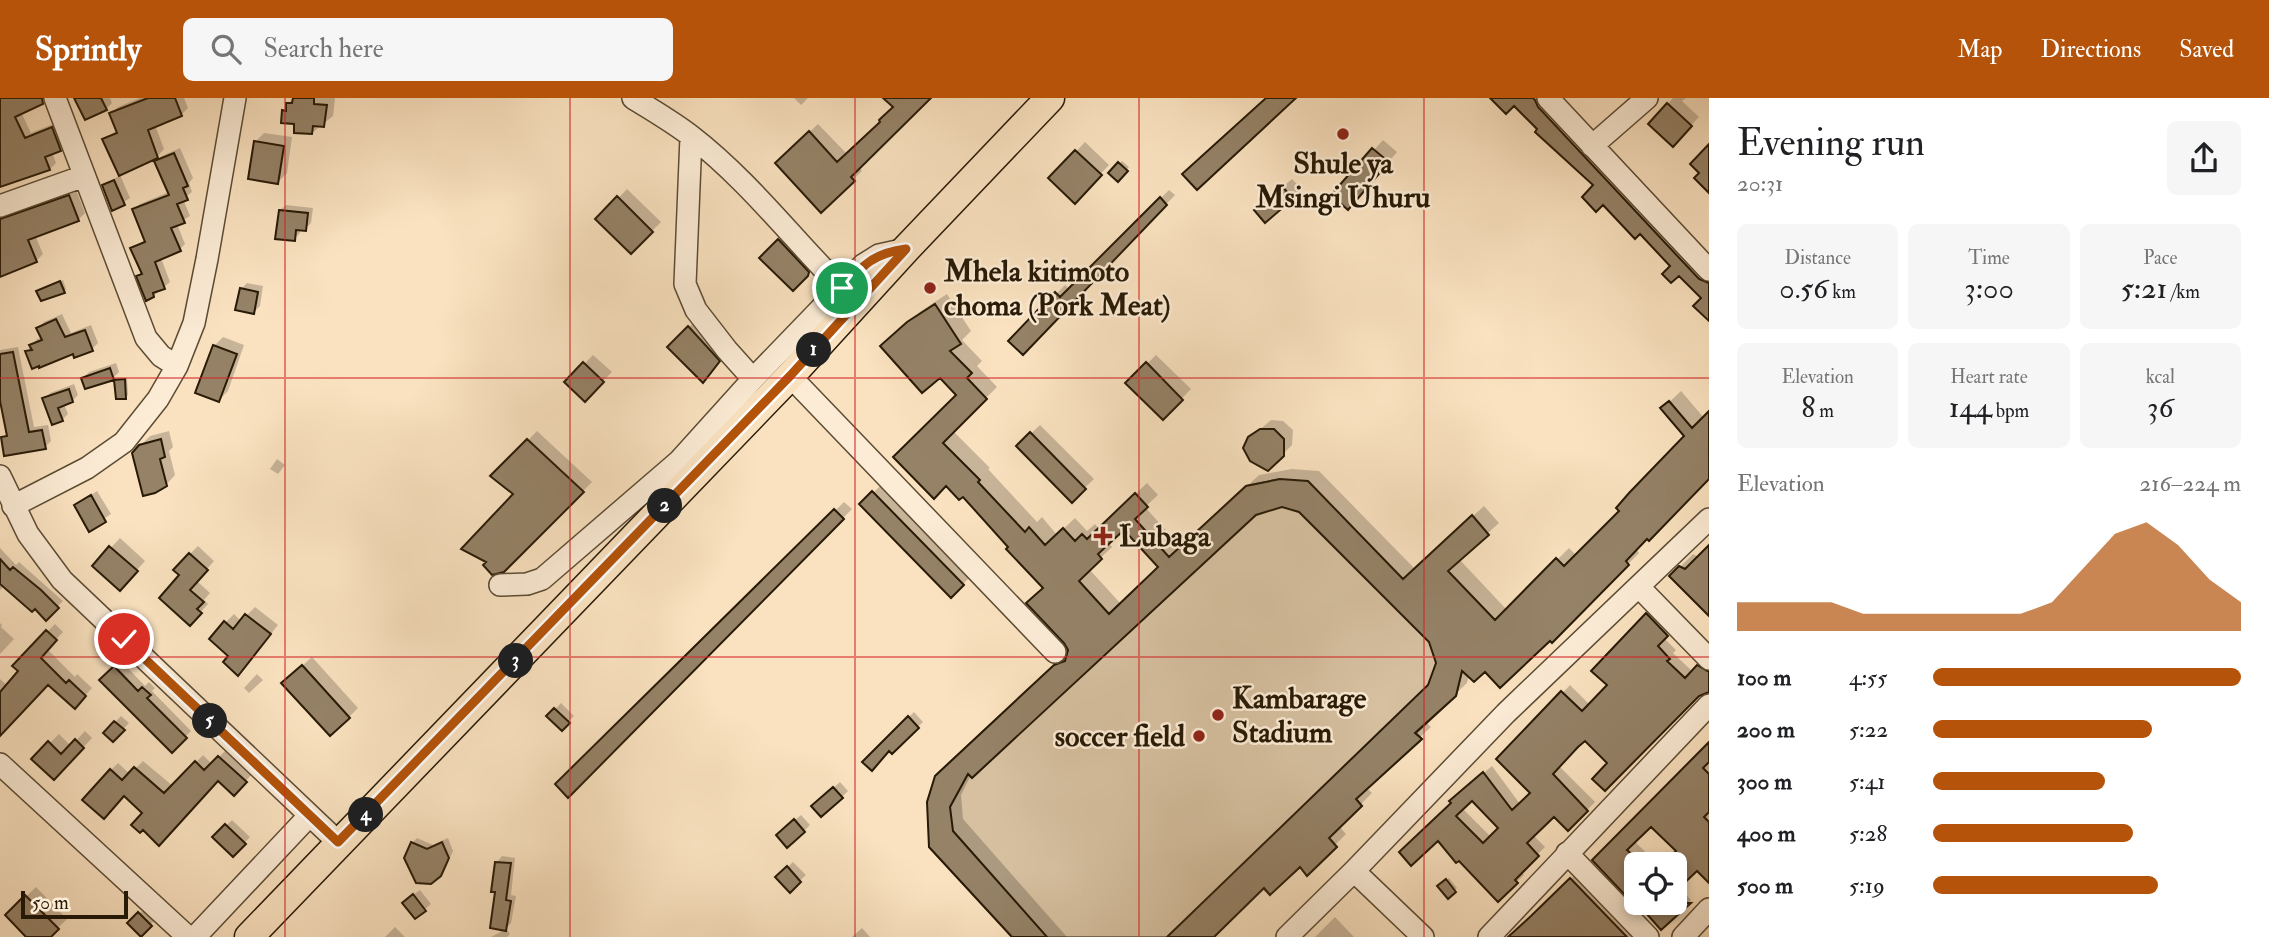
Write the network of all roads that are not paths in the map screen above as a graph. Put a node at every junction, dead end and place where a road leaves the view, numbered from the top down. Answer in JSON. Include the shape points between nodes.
{"nodes":[{"id":1,"x":55,"y":98,"type":"edge"},
{"id":2,"x":235,"y":98,"type":"edge"},
{"id":3,"x":633,"y":98,"type":"edge"},
{"id":4,"x":1050,"y":98,"type":"edge"},
{"id":5,"x":1548,"y":98,"type":"edge"},
{"id":6,"x":1647,"y":98,"type":"edge"},
{"id":7,"x":691,"y":136,"type":"junction"},
{"id":8,"x":1592,"y":146,"type":"junction"},
{"id":9,"x":84,"y":176,"type":"junction"},
{"id":10,"x":0,"y":206,"type":"edge"},
{"id":11,"x":906,"y":249,"type":"junction"},
{"id":12,"x":1709,"y":270,"type":"edge"},
{"id":13,"x":842,"y":288,"type":"junction"},
{"id":14,"x":177,"y":366,"type":"junction"},
{"id":15,"x":790,"y":376,"type":"junction"},
{"id":16,"x":753,"y":379,"type":"junction"},
{"id":17,"x":0,"y":476,"type":"edge"},
{"id":18,"x":13,"y":506,"type":"junction"},
{"id":19,"x":1709,"y":519,"type":"edge"},
{"id":20,"x":500,"y":585,"type":"dead end"},
{"id":21,"x":1639,"y":587,"type":"junction"},
{"id":22,"x":1055,"y":652,"type":"dead end"},
{"id":23,"x":1709,"y":659,"type":"edge"},
{"id":24,"x":1709,"y":705,"type":"edge"},
{"id":25,"x":0,"y":764,"type":"edge"},
{"id":26,"x":309,"y":816,"type":"junction"},
{"id":27,"x":338,"y":842,"type":"junction"},
{"id":28,"x":1567,"y":853,"type":"junction"},
{"id":29,"x":1354,"y":871,"type":"junction"},
{"id":30,"x":1709,"y":909,"type":"edge"},
{"id":31,"x":263,"y":932,"type":"edge"},
{"id":32,"x":188,"y":937,"type":"edge"},
{"id":33,"x":195,"y":937,"type":"edge"},
{"id":34,"x":1287,"y":937,"type":"edge"},
{"id":35,"x":1423,"y":937,"type":"edge"},
{"id":36,"x":1489,"y":937,"type":"edge"},
{"id":37,"x":1648,"y":937,"type":"edge"},
{"id":38,"x":1683,"y":937,"type":"edge"}],
"edges":[{"from":1,"to":9,"type":"street"},
{"from":2,"to":14,"type":"street","via":[[208,259],[194,323]]},
{"from":3,"to":7,"type":"street"},
{"from":4,"to":11,"type":"main road"},
{"from":5,"to":8,"type":"street"},
{"from":6,"to":8,"type":"street"},
{"from":7,"to":13,"type":"street","via":[[744,184]]},
{"from":7,"to":16,"type":"street","via":[[685,285],[696,310]]},
{"from":8,"to":12,"type":"street"},
{"from":9,"to":10,"type":"street"},
{"from":9,"to":14,"type":"street","via":[[146,338]]},
{"from":11,"to":13,"type":"street","via":[[879,254]]},
{"from":11,"to":15,"type":"main road"},
{"from":13,"to":16,"type":"street"},
{"from":14,"to":18,"type":"street","via":[[124,442],[87,468]]},
{"from":15,"to":22,"type":"street"},
{"from":15,"to":27,"type":"main road"},
{"from":16,"to":20,"type":"street","via":[[679,460],[542,579]]},
{"from":17,"to":18,"type":"street"},
{"from":18,"to":26,"type":"street","via":[[62,580]]},
{"from":19,"to":21,"type":"street"},
{"from":21,"to":23,"type":"street"},
{"from":21,"to":29,"type":"street","via":[[1506,713]]},
{"from":24,"to":28,"type":"street"},
{"from":25,"to":32,"type":"street"},
{"from":26,"to":27,"type":"street"},
{"from":26,"to":33,"type":"street"},
{"from":27,"to":31,"type":"main road"},
{"from":28,"to":36,"type":"street"},
{"from":28,"to":37,"type":"street"},
{"from":29,"to":34,"type":"street"},
{"from":29,"to":35,"type":"street"},
{"from":30,"to":38,"type":"street"}]}
